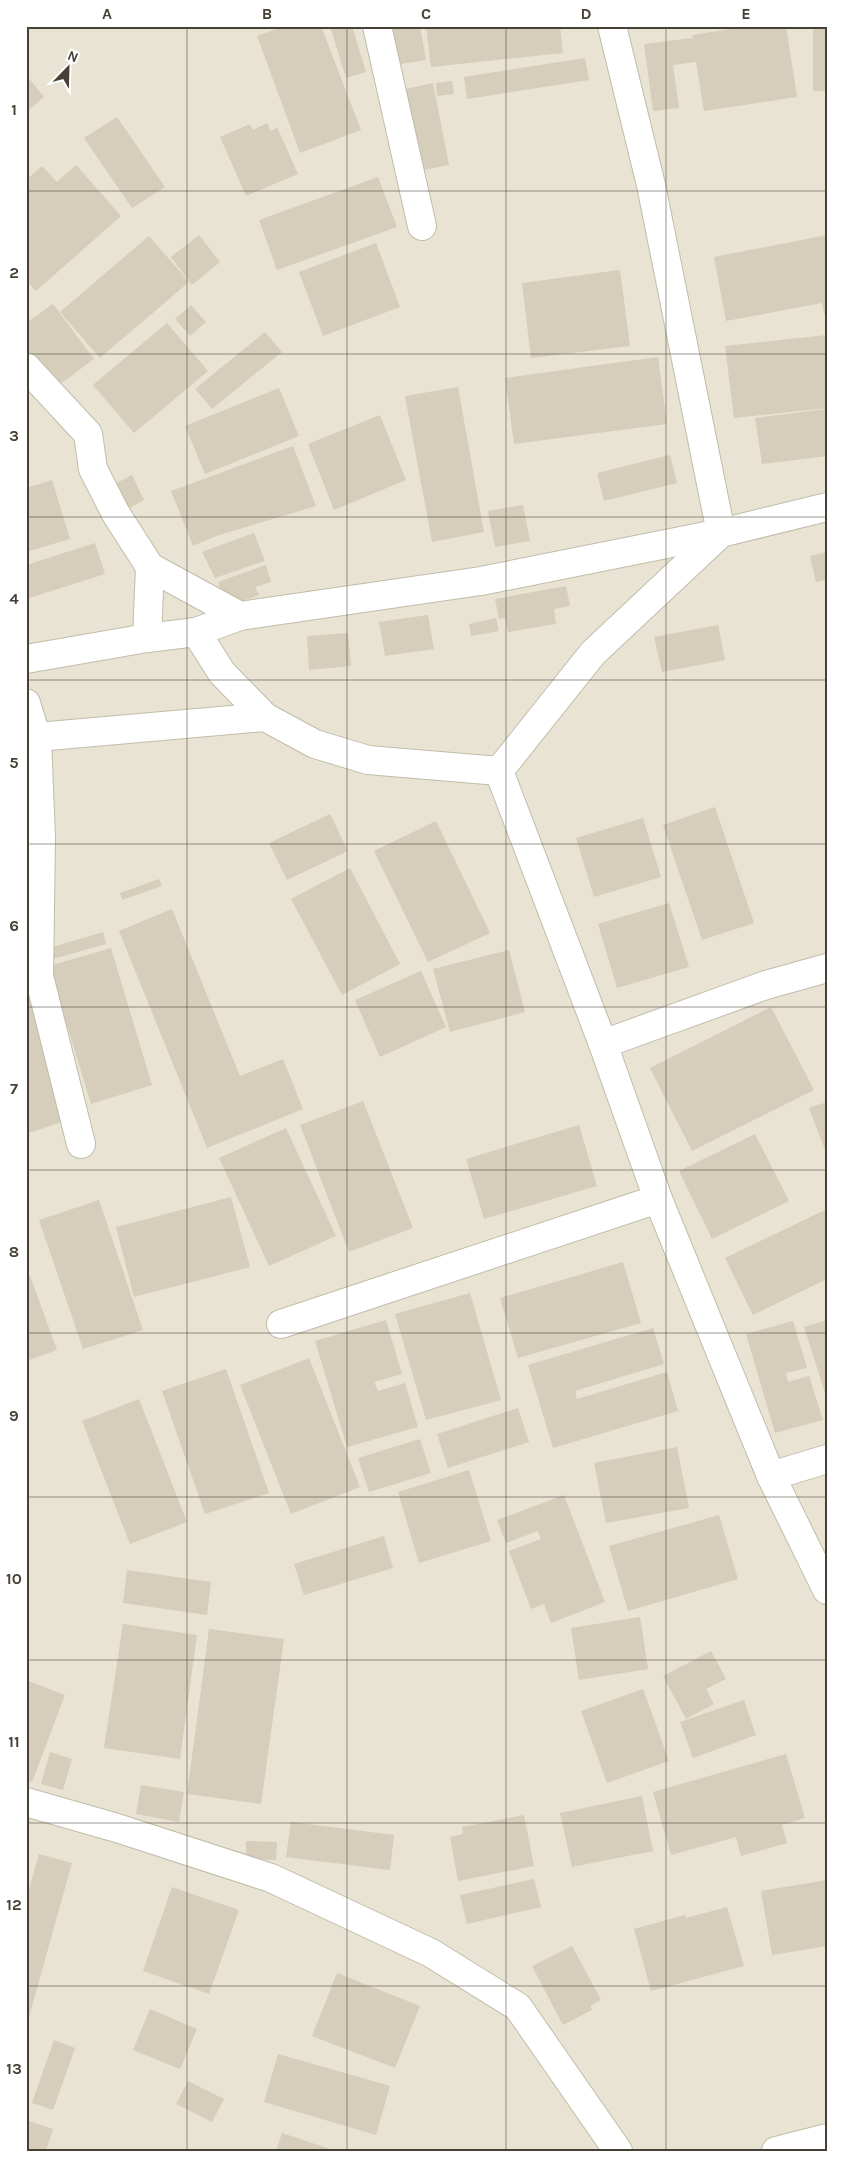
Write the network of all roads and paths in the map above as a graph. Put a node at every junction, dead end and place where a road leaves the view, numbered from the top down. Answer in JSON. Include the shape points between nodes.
{"nodes":[{"id":1,"x":377,"y":26,"type":"edge"},
{"id":2,"x":612,"y":26,"type":"edge"},
{"id":3,"x":422,"y":226,"type":"dead end"},
{"id":4,"x":26,"y":367,"type":"edge"},
{"id":5,"x":827,"y":507,"type":"edge"},
{"id":6,"x":721,"y":532,"type":"junction"},
{"id":7,"x":150,"y":566,"type":"junction"},
{"id":8,"x":240,"y":616,"type":"junction"},
{"id":9,"x":196,"y":632,"type":"junction"},
{"id":10,"x":147,"y":638,"type":"junction"},
{"id":11,"x":26,"y":659,"type":"edge"},
{"id":12,"x":26,"y":704,"type":"edge"},
{"id":13,"x":265,"y":717,"type":"junction"},
{"id":14,"x":31,"y":738,"type":"edge"},
{"id":15,"x":499,"y":771,"type":"junction"},
{"id":16,"x":827,"y":968,"type":"edge"},
{"id":17,"x":603,"y":1044,"type":"junction"},
{"id":18,"x":81,"y":1144,"type":"dead end"},
{"id":19,"x":658,"y":1199,"type":"junction"},
{"id":20,"x":281,"y":1324,"type":"dead end"},
{"id":21,"x":827,"y":1459,"type":"edge"},
{"id":22,"x":771,"y":1476,"type":"junction"},
{"id":23,"x":827,"y":1590,"type":"edge"},
{"id":24,"x":26,"y":1802,"type":"edge"},
{"id":25,"x":827,"y":2138,"type":"edge"},
{"id":26,"x":618,"y":2151,"type":"edge"},
{"id":27,"x":776,"y":2151,"type":"edge"}],
"edges":[{"from":1,"to":3,"type":"street"},
{"from":2,"to":6,"type":"street","via":[[651,185]]},
{"from":4,"to":7,"type":"street","via":[[88,434],[93,469],[116,514]]},
{"from":5,"to":6,"type":"street"},
{"from":6,"to":8,"type":"street","via":[[481,580]]},
{"from":6,"to":15,"type":"street","via":[[593,653]]},
{"from":7,"to":8,"type":"street"},
{"from":7,"to":10,"type":"street"},
{"from":8,"to":9,"type":"street"},
{"from":9,"to":10,"type":"street"},
{"from":9,"to":13,"type":"street","via":[[222,674]]},
{"from":10,"to":11,"type":"street"},
{"from":12,"to":14,"type":"street"},
{"from":13,"to":14,"type":"street"},
{"from":13,"to":15,"type":"street","via":[[315,744],[368,760]]},
{"from":14,"to":18,"type":"street","via":[[40,838],[39,976]]},
{"from":15,"to":17,"type":"street"},
{"from":16,"to":17,"type":"street","via":[[766,985]]},
{"from":17,"to":19,"type":"street"},
{"from":19,"to":20,"type":"street"},
{"from":19,"to":22,"type":"street"},
{"from":21,"to":22,"type":"street"},
{"from":22,"to":23,"type":"street"},
{"from":24,"to":26,"type":"street","via":[[271,1878],[431,1953],[518,2007]]},
{"from":25,"to":27,"type":"street"}]}
